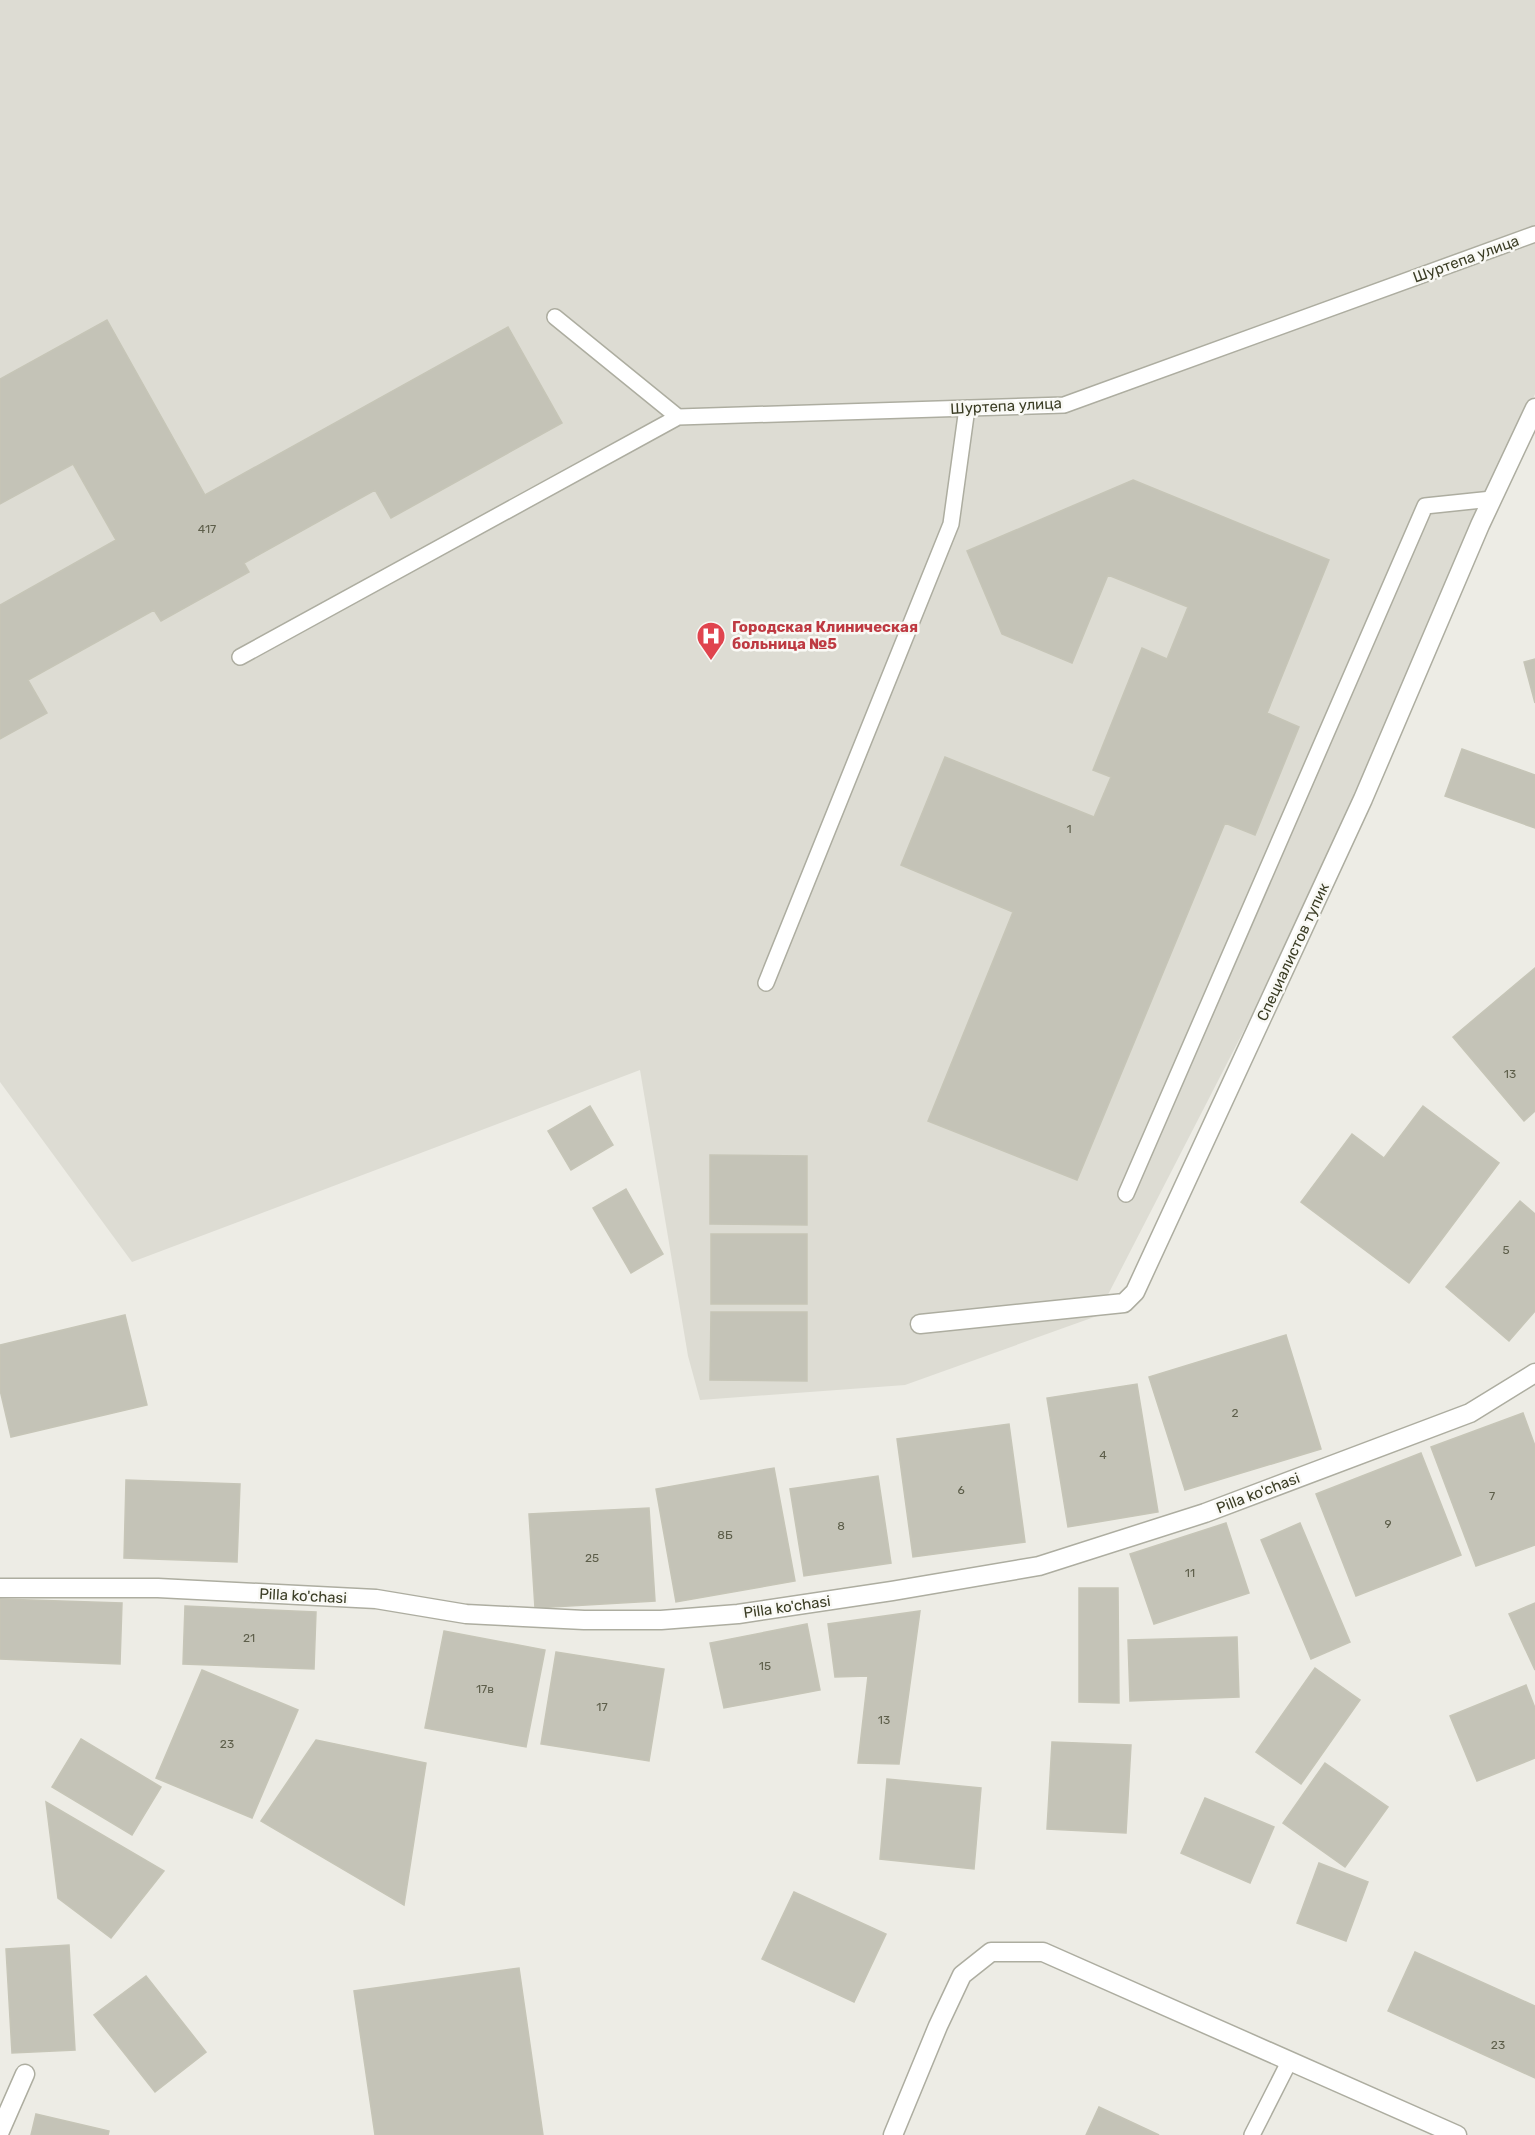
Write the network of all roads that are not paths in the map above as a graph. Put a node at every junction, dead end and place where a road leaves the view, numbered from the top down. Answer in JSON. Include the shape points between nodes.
{"nodes":[{"id":1,"x":1535,"y":234,"type":"edge"},
{"id":2,"x":555,"y":317,"type":"dead end"},
{"id":3,"x":967,"y":408,"type":"junction"},
{"id":4,"x":1535,"y":408,"type":"edge"},
{"id":5,"x":678,"y":417,"type":"junction"},
{"id":6,"x":1492,"y":499,"type":"junction"},
{"id":7,"x":240,"y":657,"type":"dead end"},
{"id":8,"x":766,"y":983,"type":"dead end"},
{"id":9,"x":1126,"y":1194,"type":"dead end"},
{"id":10,"x":920,"y":1324,"type":"dead end"},
{"id":11,"x":1535,"y":1372,"type":"edge"},
{"id":12,"x":0,"y":1588,"type":"edge"},
{"id":13,"x":1289,"y":2062,"type":"junction"},
{"id":14,"x":26,"y":2074,"type":"dead end"},
{"id":15,"x":0,"y":2130,"type":"edge"},
{"id":16,"x":893,"y":2135,"type":"edge"},
{"id":17,"x":1252,"y":2135,"type":"edge"},
{"id":18,"x":1456,"y":2135,"type":"edge"}],
"edges":[{"from":1,"to":3,"type":"lane","name":"Шуртепа улица","via":[[1064,405]]},
{"from":2,"to":5,"type":"lane"},
{"from":3,"to":5,"type":"lane","name":"Шуртепа улица"},
{"from":3,"to":8,"type":"lane","via":[[951,524]]},
{"from":4,"to":6,"type":"street","name":"Специалистов тупик"},
{"from":5,"to":7,"type":"lane"},
{"from":6,"to":9,"type":"lane","via":[[1425,506]]},
{"from":6,"to":10,"type":"street","name":"Специалистов тупик","via":[[1363,799],[1135,1293],[1124,1303]]},
{"from":11,"to":12,"type":"street","name":"Pilla ko'chasi","via":[[1470,1413],[1205,1513],[1039,1566],[738,1614],[584,1620],[466,1614],[376,1599],[158,1588]]},
{"from":13,"to":16,"type":"street","via":[[1044,1952],[991,1952],[962,1975]]},
{"from":13,"to":17,"type":"lane"},
{"from":13,"to":18,"type":"street"},
{"from":14,"to":15,"type":"street"}]}
